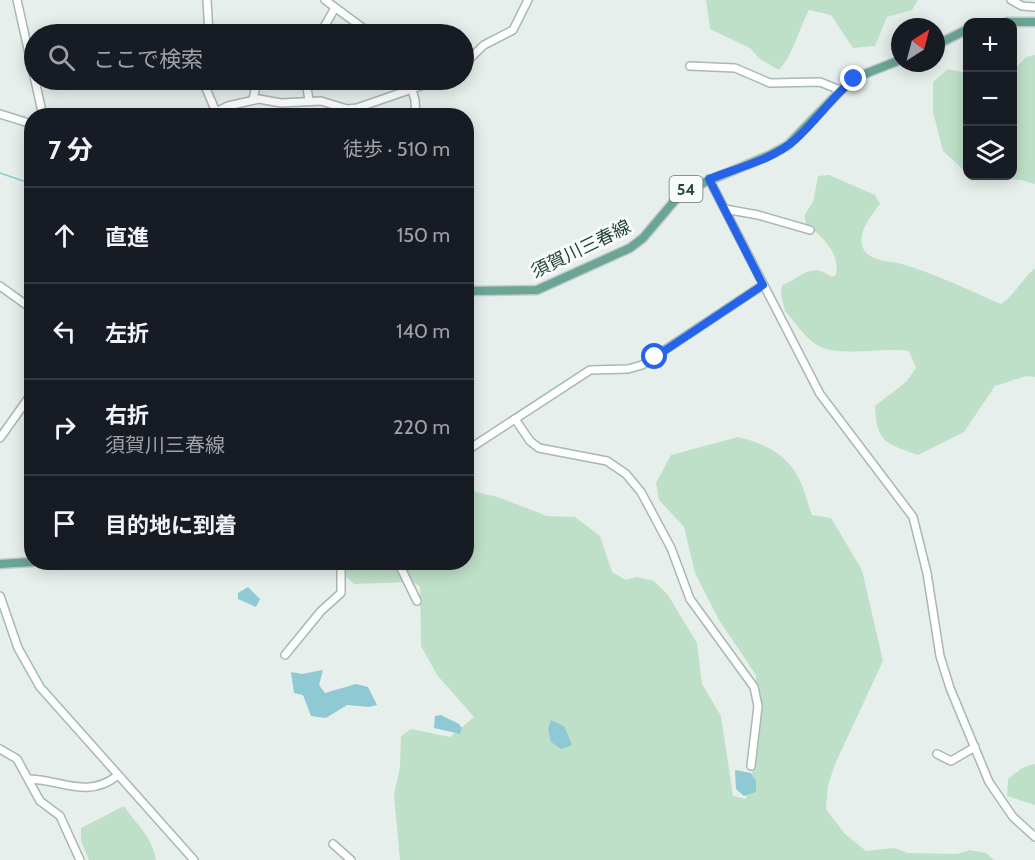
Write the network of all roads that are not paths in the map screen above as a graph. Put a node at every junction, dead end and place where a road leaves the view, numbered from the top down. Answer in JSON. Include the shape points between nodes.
{"nodes":[{"id":1,"x":17,"y":0,"type":"edge"},
{"id":2,"x":207,"y":0,"type":"edge"},
{"id":3,"x":325,"y":0,"type":"edge"},
{"id":4,"x":528,"y":0,"type":"edge"},
{"id":5,"x":1011,"y":0,"type":"edge"},
{"id":6,"x":1035,"y":7,"type":"edge"},
{"id":7,"x":335,"y":8,"type":"junction"},
{"id":8,"x":1017,"y":22,"type":"edge"},
{"id":9,"x":1035,"y":22,"type":"edge"},
{"id":10,"x":208,"y":24,"type":"edge"},
{"id":11,"x":326,"y":24,"type":"edge"},
{"id":12,"x":357,"y":24,"type":"edge"},
{"id":13,"x":24,"y":31,"type":"edge"},
{"id":14,"x":963,"y":32,"type":"edge"},
{"id":15,"x":945,"y":40,"type":"edge"},
{"id":16,"x":474,"y":54,"type":"edge"},
{"id":17,"x":891,"y":64,"type":"edge"},
{"id":18,"x":690,"y":66,"type":"dead end"},
{"id":19,"x":37,"y":90,"type":"edge"},
{"id":20,"x":207,"y":90,"type":"edge"},
{"id":21,"x":255,"y":90,"type":"edge"},
{"id":22,"x":308,"y":90,"type":"edge"},
{"id":23,"x":412,"y":90,"type":"joint"},
{"id":24,"x":840,"y":90,"type":"junction"},
{"id":25,"x":253,"y":100,"type":"junction"},
{"id":26,"x":309,"y":100,"type":"junction"},
{"id":27,"x":41,"y":108,"type":"edge"},
{"id":28,"x":214,"y":108,"type":"edge"},
{"id":29,"x":228,"y":108,"type":"edge"},
{"id":30,"x":415,"y":108,"type":"edge"},
{"id":31,"x":0,"y":114,"type":"edge"},
{"id":32,"x":24,"y":122,"type":"edge"},
{"id":33,"x":709,"y":179,"type":"junction"},
{"id":34,"x":725,"y":209,"type":"junction"},
{"id":35,"x":810,"y":230,"type":"dead end"},
{"id":36,"x":763,"y":285,"type":"junction"},
{"id":37,"x":0,"y":286,"type":"edge"},
{"id":38,"x":474,"y":291,"type":"edge"},
{"id":39,"x":24,"y":303,"type":"edge"},
{"id":40,"x":24,"y":404,"type":"edge"},
{"id":41,"x":515,"y":418,"type":"junction"},
{"id":42,"x":0,"y":438,"type":"edge"},
{"id":43,"x":474,"y":446,"type":"edge"},
{"id":44,"x":24,"y":562,"type":"edge"},
{"id":45,"x":0,"y":564,"type":"edge"},
{"id":46,"x":341,"y":570,"type":"edge"},
{"id":47,"x":402,"y":570,"type":"edge"},
{"id":48,"x":0,"y":597,"type":"edge"},
{"id":49,"x":417,"y":601,"type":"dead end"},
{"id":50,"x":285,"y":656,"type":"dead end"},
{"id":51,"x":975,"y":747,"type":"junction"},
{"id":52,"x":0,"y":749,"type":"edge"},
{"id":53,"x":937,"y":754,"type":"dead end"},
{"id":54,"x":751,"y":766,"type":"dead end"},
{"id":55,"x":117,"y":776,"type":"junction"},
{"id":56,"x":30,"y":779,"type":"junction"},
{"id":57,"x":1035,"y":837,"type":"edge"},
{"id":58,"x":333,"y":844,"type":"dead end"},
{"id":59,"x":80,"y":860,"type":"edge"},
{"id":60,"x":194,"y":860,"type":"edge"},
{"id":61,"x":351,"y":860,"type":"edge"}],
"edges":[{"from":1,"to":13,"type":"street"},
{"from":2,"to":10,"type":"street"},
{"from":3,"to":7,"type":"street"},
{"from":4,"to":16,"type":"street","via":[[513,30]]},
{"from":5,"to":6,"type":"street"},
{"from":7,"to":11,"type":"street"},
{"from":7,"to":12,"type":"street"},
{"from":8,"to":9,"type":"main road"},
{"from":14,"to":15,"type":"main road"},
{"from":17,"to":24,"type":"main road","name":"須賀川三春線","number":"54","via":[[862,75]]},
{"from":18,"to":24,"type":"street","via":[[735,68],[770,83],[820,82]]},
{"from":19,"to":27,"type":"street"},
{"from":20,"to":28,"type":"street"},
{"from":21,"to":25,"type":"street"},
{"from":22,"to":26,"type":"street"},
{"from":23,"to":26,"type":"street","via":[[357,108]]},
{"from":23,"to":30,"type":"street"},
{"from":24,"to":33,"type":"main road","name":"須賀川三春線","number":"54","via":[[788,145]]},
{"from":25,"to":26,"type":"street"},
{"from":25,"to":29,"type":"street"},
{"from":31,"to":32,"type":"street"},
{"from":33,"to":34,"type":"street"},
{"from":33,"to":38,"type":"main road","name":"須賀川三春線","number":"54","via":[[682,192],[637,243],[603,261],[533,291]]},
{"from":34,"to":35,"type":"street"},
{"from":34,"to":36,"type":"street"},
{"from":36,"to":41,"type":"street","via":[[642,365],[590,370]]},
{"from":36,"to":51,"type":"street","via":[[820,394],[913,517],[927,573],[940,656]]},
{"from":37,"to":39,"type":"street"},
{"from":40,"to":42,"type":"street"},
{"from":41,"to":43,"type":"street"},
{"from":41,"to":54,"type":"street","via":[[539,448],[607,461],[642,492],[671,548],[690,599],[754,687],[758,706]]},
{"from":44,"to":45,"type":"main road"},
{"from":46,"to":50,"type":"street","via":[[341,593]]},
{"from":47,"to":49,"type":"street"},
{"from":48,"to":55,"type":"street","via":[[18,648],[40,687]]},
{"from":51,"to":53,"type":"street","via":[[951,761]]},
{"from":51,"to":57,"type":"street","via":[[999,800]]},
{"from":52,"to":56,"type":"street","via":[[17,759]]},
{"from":55,"to":56,"type":"street","via":[[108,782],[78,788]]},
{"from":55,"to":60,"type":"street"},
{"from":56,"to":59,"type":"street","via":[[40,801],[60,816]]},
{"from":58,"to":61,"type":"street"}]}
